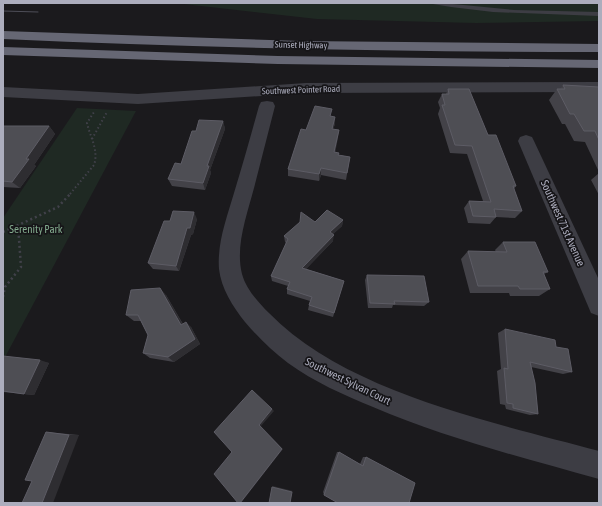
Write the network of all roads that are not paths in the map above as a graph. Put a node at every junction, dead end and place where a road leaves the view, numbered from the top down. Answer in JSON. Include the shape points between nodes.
{"nodes":[{"id":1,"x":430,"y":3,"type":"edge"},
{"id":2,"x":599,"y":14,"type":"edge"},
{"id":3,"x":3,"y":35,"type":"edge"},
{"id":4,"x":599,"y":38,"type":"edge"},
{"id":5,"x":521,"y":48,"type":"junction"},
{"id":6,"x":599,"y":48,"type":"edge"},
{"id":7,"x":3,"y":51,"type":"edge"},
{"id":8,"x":599,"y":64,"type":"edge"},
{"id":9,"x":599,"y":88,"type":"edge"},
{"id":10,"x":3,"y":92,"type":"edge"},
{"id":11,"x":267,"y":106,"type":"dead end"},
{"id":12,"x":526,"y":142,"type":"dead end"},
{"id":13,"x":599,"y":305,"type":"edge"},
{"id":14,"x":599,"y":465,"type":"edge"}],
"edges":[{"from":1,"to":2,"type":"lane","via":[[531,13]]},
{"from":3,"to":5,"type":"highway","name":"Sunset Highway","via":[[268,44]]},
{"from":4,"to":5,"type":"highway"},
{"from":5,"to":6,"type":"highway","name":"Sunset Highway"},
{"from":7,"to":8,"type":"highway","name":"Sunset Highway","via":[[278,60]]},
{"from":9,"to":10,"type":"street","name":"Southwest Pointer Road","via":[[306,88],[138,99]]},
{"from":11,"to":14,"type":"street","name":"Southwest Sylvan Court","via":[[229,253],[231,274],[237,291],[260,322],[295,354],[317,368],[398,405],[433,418]]},
{"from":12,"to":13,"type":"street","name":"Southwest 71st Avenue"}]}
